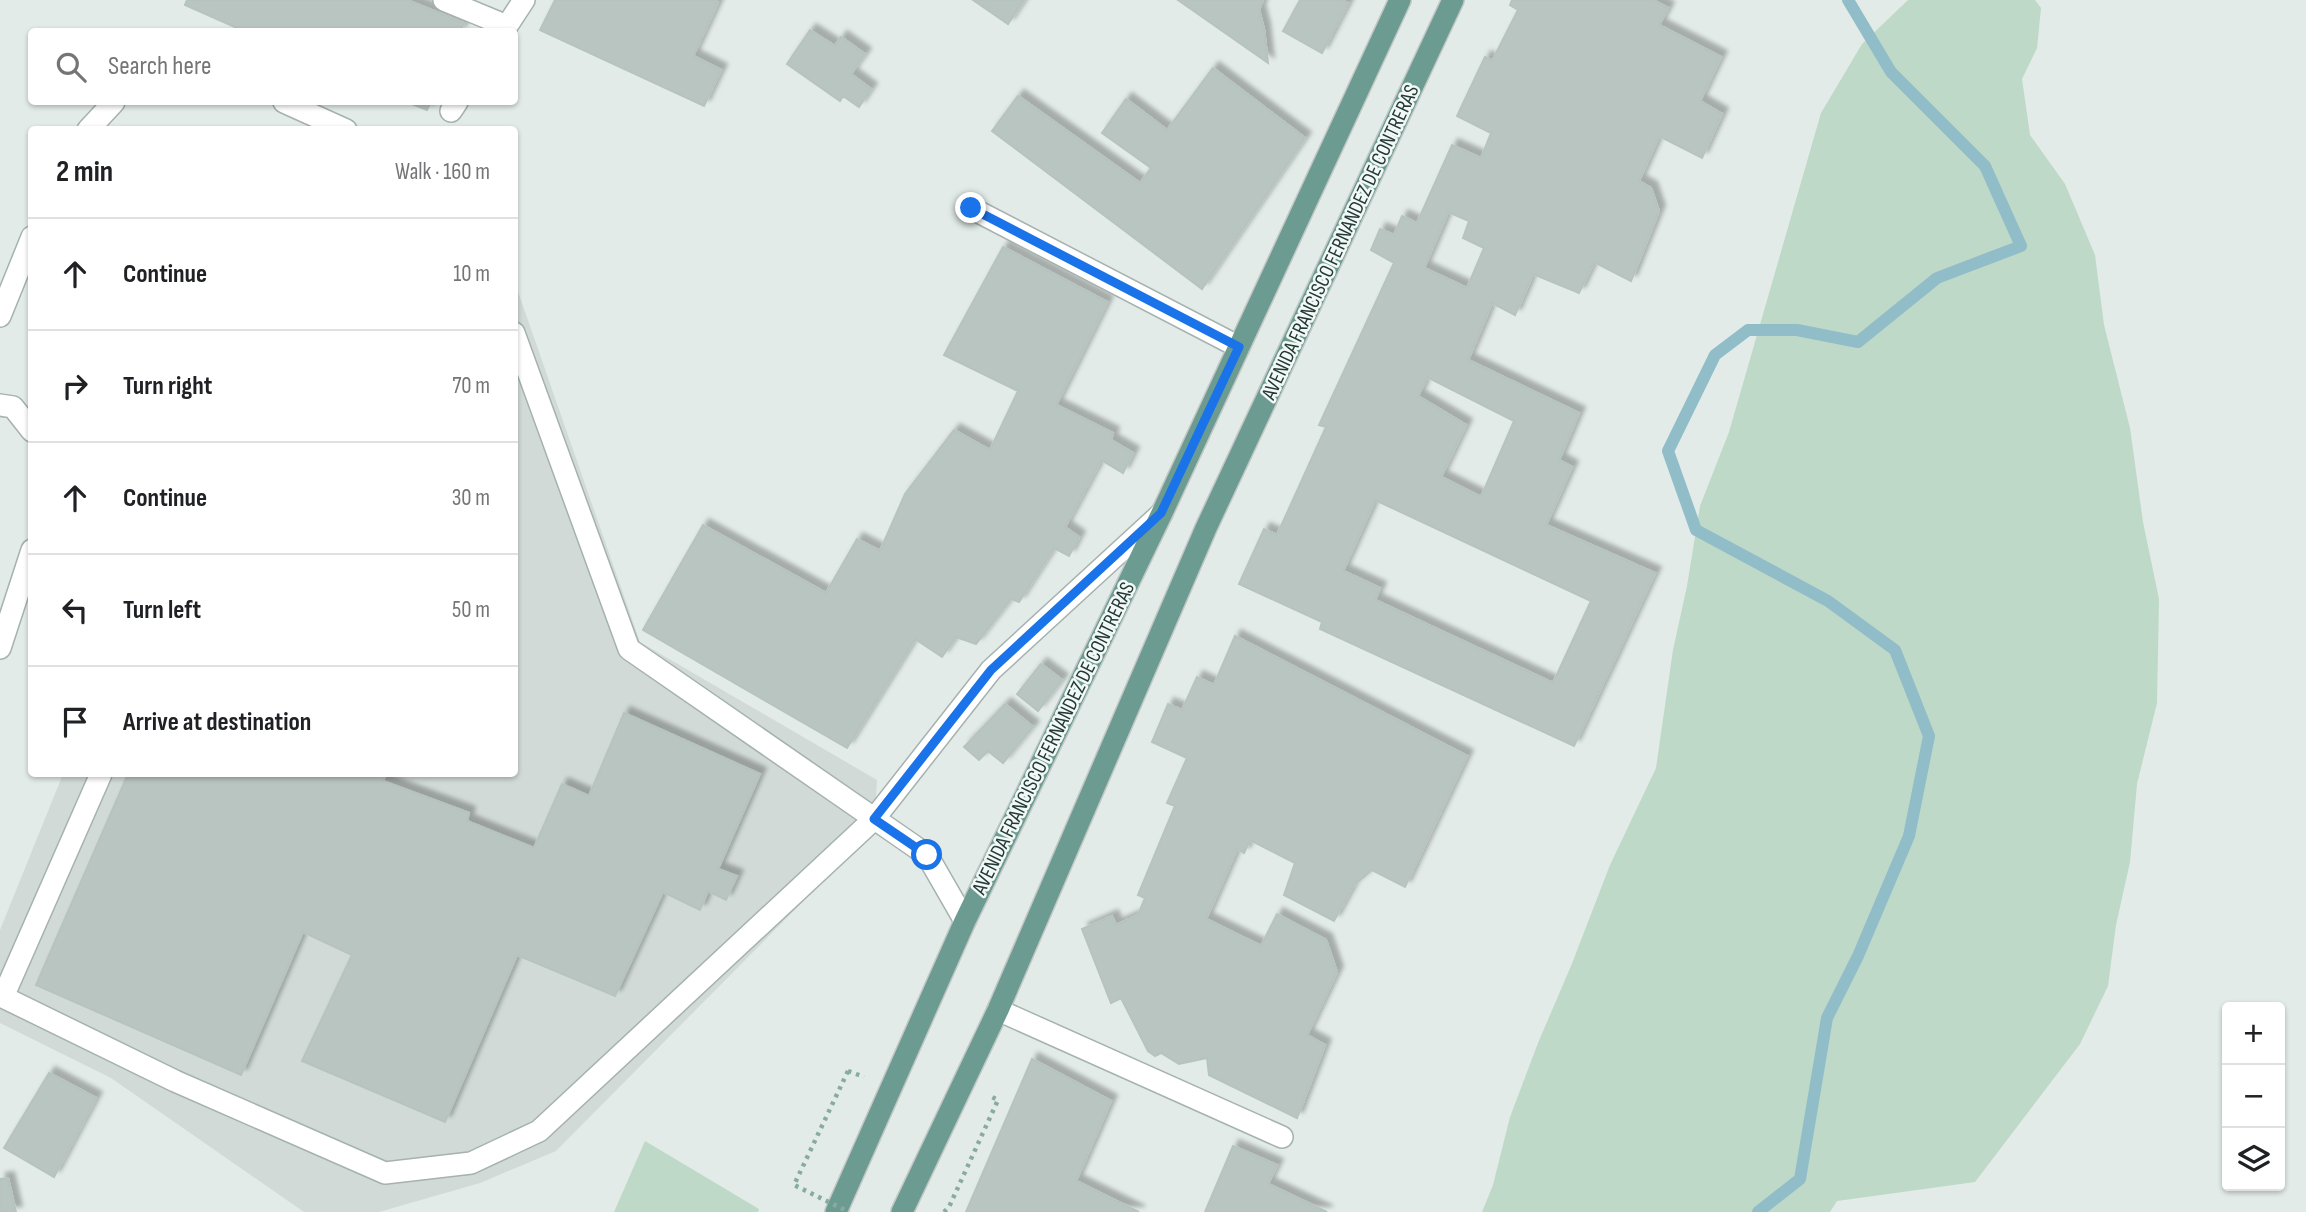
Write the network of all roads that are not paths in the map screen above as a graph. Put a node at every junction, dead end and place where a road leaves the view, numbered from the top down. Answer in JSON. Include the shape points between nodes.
{"nodes":[{"id":1,"x":444,"y":0,"type":"edge"},
{"id":2,"x":524,"y":0,"type":"edge"},
{"id":3,"x":1401,"y":0,"type":"edge"},
{"id":4,"x":1454,"y":0,"type":"edge"},
{"id":5,"x":503,"y":28,"type":"edge"},
{"id":6,"x":506,"y":28,"type":"edge"},
{"id":7,"x":111,"y":105,"type":"edge"},
{"id":8,"x":291,"y":105,"type":"edge"},
{"id":9,"x":92,"y":126,"type":"edge"},
{"id":10,"x":336,"y":126,"type":"edge"},
{"id":11,"x":971,"y":208,"type":"dead end"},
{"id":12,"x":28,"y":247,"type":"edge"},
{"id":13,"x":0,"y":316,"type":"edge"},
{"id":14,"x":518,"y":344,"type":"edge"},
{"id":15,"x":1239,"y":347,"type":"junction"},
{"id":16,"x":0,"y":405,"type":"edge"},
{"id":17,"x":28,"y":426,"type":"edge"},
{"id":18,"x":1161,"y":513,"type":"junction"},
{"id":19,"x":28,"y":562,"type":"edge"},
{"id":20,"x":0,"y":648,"type":"edge"},
{"id":21,"x":100,"y":777,"type":"edge"},
{"id":22,"x":874,"y":819,"type":"junction"},
{"id":23,"x":965,"y":921,"type":"junction"},
{"id":24,"x":998,"y":1010,"type":"junction"},
{"id":25,"x":1282,"y":1137,"type":"dead end"},
{"id":26,"x":835,"y":1212,"type":"edge"},
{"id":27,"x":902,"y":1212,"type":"edge"}],
"edges":[{"from":1,"to":5,"type":"street"},
{"from":2,"to":6,"type":"street"},
{"from":3,"to":15,"type":"main road","name":"AVENIDA FRANCISCO FERNANDEZ DE CONTRERAS"},
{"from":4,"to":24,"type":"main road","name":"AVENIDA FRANCISCO FERNANDEZ DE CONTRERAS","via":[[1206,528]]},
{"from":7,"to":9,"type":"street"},
{"from":8,"to":10,"type":"street"},
{"from":11,"to":15,"type":"street"},
{"from":12,"to":13,"type":"street"},
{"from":14,"to":22,"type":"street","via":[[629,649]]},
{"from":15,"to":18,"type":"main road","name":"AVENIDA FRANCISCO FERNANDEZ DE CONTRERAS"},
{"from":16,"to":17,"type":"street","via":[[13,407]]},
{"from":18,"to":22,"type":"street","via":[[991,670]]},
{"from":18,"to":23,"type":"main road","name":"AVENIDA FRANCISCO FERNANDEZ DE CONTRERAS"},
{"from":19,"to":20,"type":"street"},
{"from":21,"to":22,"type":"street","via":[[3,997],[175,1081],[385,1173],[471,1163],[539,1131]]},
{"from":22,"to":23,"type":"street","via":[[927,855]]},
{"from":23,"to":26,"type":"main road","name":"AVENIDA FRANCISCO FERNANDEZ DE CONTRERAS"},
{"from":24,"to":25,"type":"street"},
{"from":24,"to":27,"type":"main road","name":"AVENIDA FRANCISCO FERNANDEZ DE CONTRERAS"}]}
